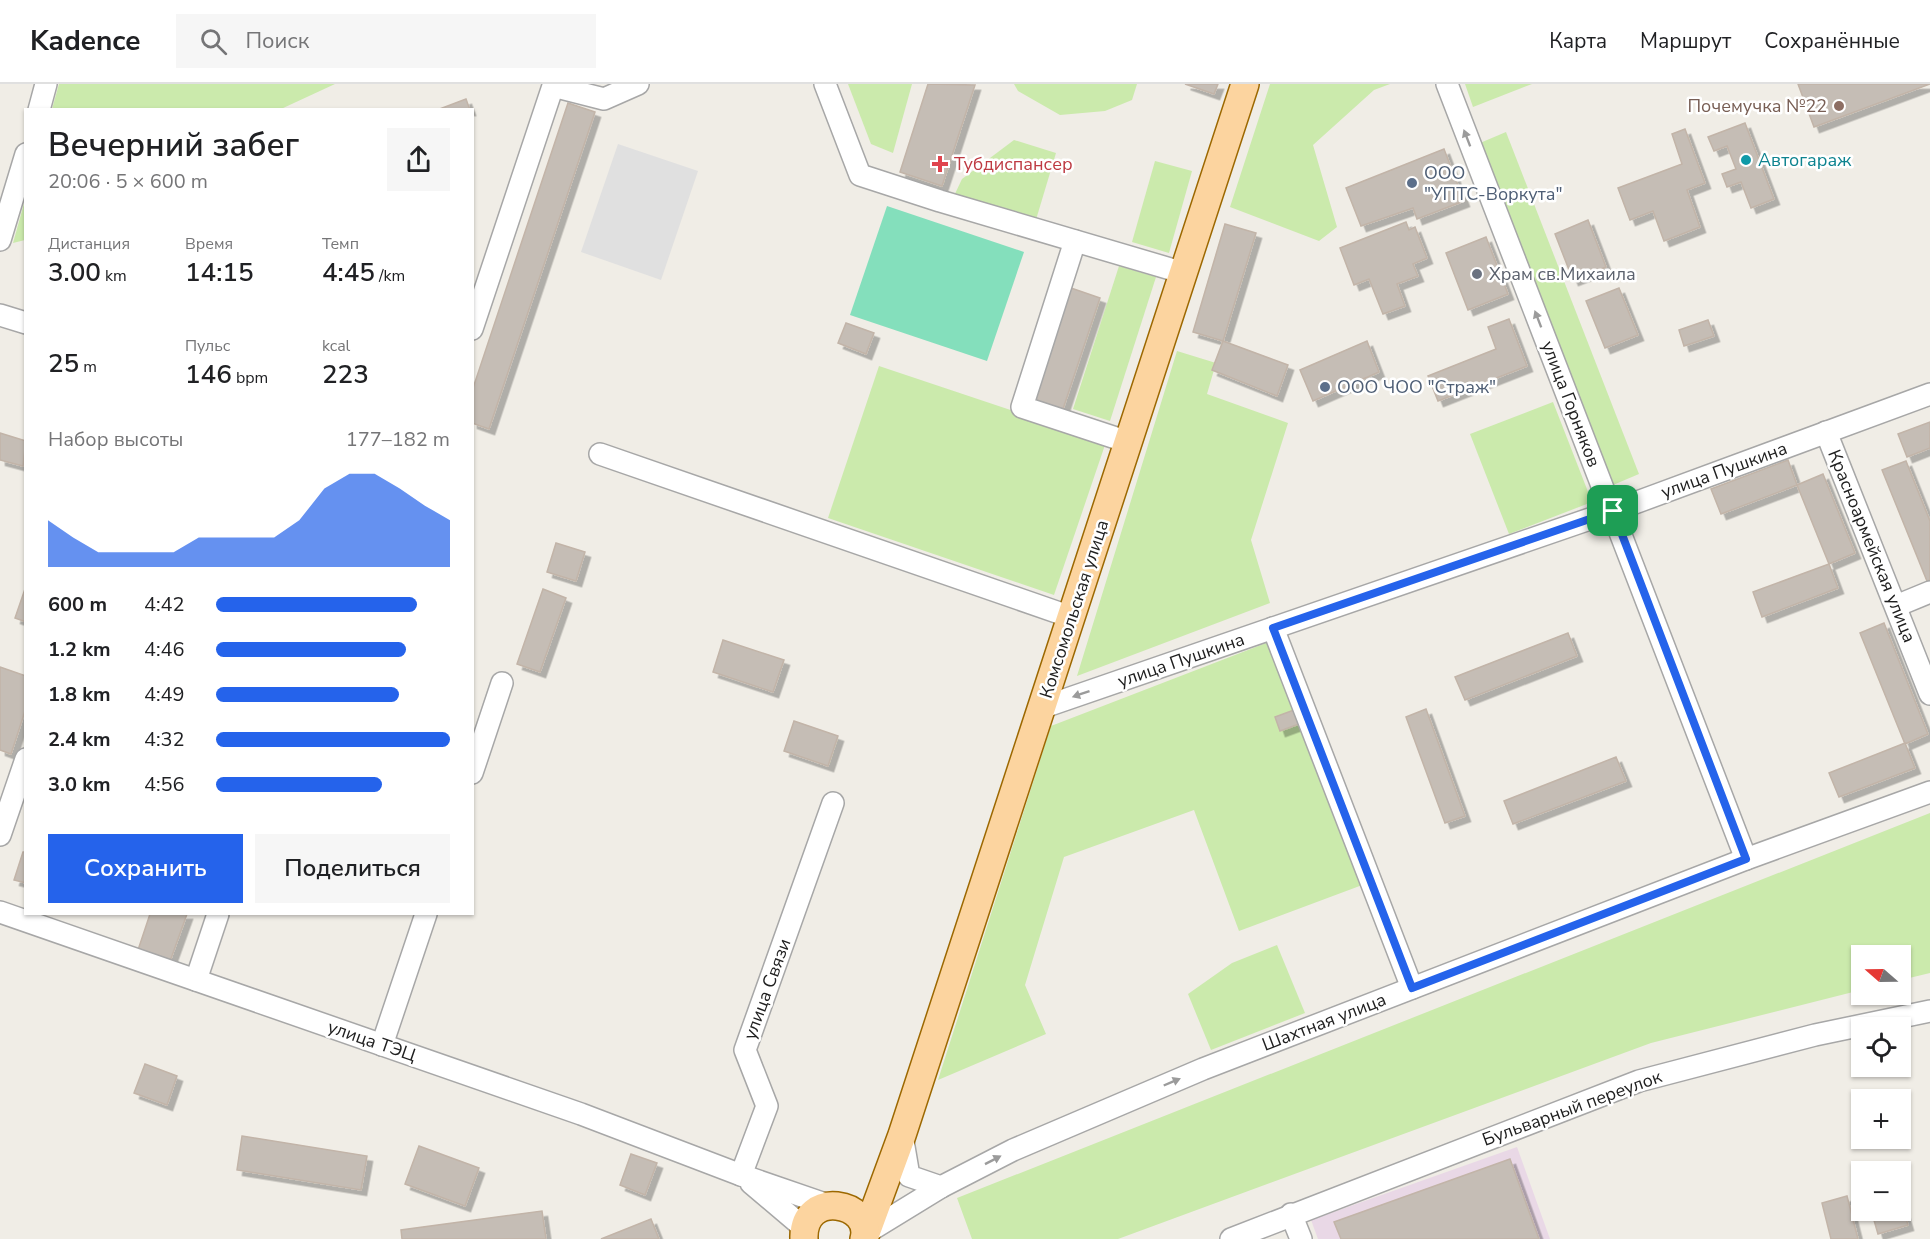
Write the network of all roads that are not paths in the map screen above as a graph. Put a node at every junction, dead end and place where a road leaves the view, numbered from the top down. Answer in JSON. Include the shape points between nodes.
{"nodes":[{"id":1,"x":46,"y":84,"type":"edge"},
{"id":2,"x":638,"y":84,"type":"edge"},
{"id":3,"x":825,"y":84,"type":"edge"},
{"id":4,"x":1245,"y":84,"type":"edge"},
{"id":5,"x":1447,"y":84,"type":"edge"},
{"id":6,"x":40,"y":108,"type":"edge"},
{"id":7,"x":24,"y":161,"type":"edge"},
{"id":8,"x":0,"y":240,"type":"edge"},
{"id":9,"x":1076,"y":241,"type":"junction"},
{"id":10,"x":1184,"y":273,"type":"junction"},
{"id":11,"x":0,"y":315,"type":"edge"},
{"id":12,"x":24,"y":322,"type":"edge"},
{"id":13,"x":474,"y":323,"type":"edge"},
{"id":14,"x":1930,"y":394,"type":"edge"},
{"id":15,"x":1826,"y":432,"type":"junction"},
{"id":16,"x":1128,"y":442,"type":"junction"},
{"id":17,"x":600,"y":454,"type":"dead end"},
{"id":18,"x":1613,"y":511,"type":"junction"},
{"id":19,"x":1930,"y":592,"type":"edge"},
{"id":20,"x":1896,"y":606,"type":"junction"},
{"id":21,"x":1071,"y":617,"type":"junction"},
{"id":22,"x":1273,"y":628,"type":"junction"},
{"id":23,"x":502,"y":683,"type":"dead end"},
{"id":24,"x":1930,"y":694,"type":"edge"},
{"id":25,"x":1041,"y":708,"type":"junction"},
{"id":26,"x":24,"y":765,"type":"edge"},
{"id":27,"x":474,"y":767,"type":"edge"},
{"id":28,"x":1930,"y":792,"type":"edge"},
{"id":29,"x":833,"y":803,"type":"dead end"},
{"id":30,"x":0,"y":835,"type":"edge"},
{"id":31,"x":1746,"y":859,"type":"junction"},
{"id":32,"x":0,"y":912,"type":"edge"},
{"id":33,"x":218,"y":915,"type":"edge"},
{"id":34,"x":426,"y":915,"type":"edge"},
{"id":35,"x":196,"y":980,"type":"junction"},
{"id":36,"x":1412,"y":988,"type":"junction"},
{"id":37,"x":1930,"y":1011,"type":"edge"},
{"id":38,"x":382,"y":1045,"type":"junction"},
{"id":39,"x":902,"y":1135,"type":"junction"},
{"id":40,"x":890,"y":1171,"type":"junction"},
{"id":41,"x":741,"y":1175,"type":"junction"},
{"id":42,"x":941,"y":1187,"type":"junction"},
{"id":43,"x":834,"y":1205,"type":"junction"},
{"id":44,"x":1291,"y":1214,"type":"junction"},
{"id":45,"x":804,"y":1233,"type":"edge"},
{"id":46,"x":865,"y":1236,"type":"edge"},
{"id":47,"x":1231,"y":1239,"type":"edge"},
{"id":48,"x":1301,"y":1239,"type":"edge"}],
"edges":[{"from":1,"to":6,"type":"street"},
{"from":2,"to":13,"type":"street","via":[[604,99],[553,86]]},
{"from":3,"to":9,"type":"street","via":[[860,175]]},
{"from":4,"to":10,"type":"main road","name":"Комсомольская улица"},
{"from":18,"to":5,"type":"street","name":"улица Горняков","one_way":true},
{"from":7,"to":8,"type":"street"},
{"from":9,"to":10,"type":"street"},
{"from":9,"to":16,"type":"street","via":[[1022,407]]},
{"from":10,"to":16,"type":"main road","name":"Комсомольская улица"},
{"from":11,"to":12,"type":"street"},
{"from":14,"to":15,"type":"street","name":"улица Пушкина"},
{"from":15,"to":18,"type":"street","name":"улица Пушкина"},
{"from":15,"to":20,"type":"street","name":"Красноармейская улица"},
{"from":16,"to":21,"type":"main road","name":"Комсомольская улица"},
{"from":17,"to":21,"type":"street"},
{"from":18,"to":22,"type":"street","name":"улица Пушкина"},
{"from":18,"to":31,"type":"street","name":"улица Горняков"},
{"from":19,"to":20,"type":"street"},
{"from":20,"to":24,"type":"street","name":"Красноармейская улица"},
{"from":21,"to":25,"type":"main road","name":"Комсомольская улица"},
{"from":22,"to":25,"type":"street","name":"улица Пушкина","one_way":true},
{"from":22,"to":36,"type":"street"},
{"from":23,"to":27,"type":"street"},
{"from":25,"to":39,"type":"main road","name":"Комсомольская улица"},
{"from":26,"to":30,"type":"street"},
{"from":28,"to":31,"type":"street","name":"Шахтная улица"},
{"from":29,"to":41,"type":"street","name":"улица Связи","via":[[745,1050],[767,1106]]},
{"from":31,"to":36,"type":"street","name":"Шахтная улица"},
{"from":32,"to":35,"type":"street","name":"улица ТЭЦ"},
{"from":33,"to":35,"type":"street"},
{"from":34,"to":38,"type":"street"},
{"from":35,"to":38,"type":"street","name":"улица ТЭЦ"},
{"from":42,"to":36,"type":"street","name":"Шахтная улица","one_way":true,"via":[[1013,1150],[1192,1073]]},
{"from":37,"to":44,"type":"street","name":"Бульварный переулок","via":[[1815,1035],[1639,1081]]},
{"from":38,"to":41,"type":"street","name":"улица ТЭЦ"},
{"from":39,"to":40,"type":"main road","name":"Комсомольская улица"},
{"from":39,"to":42,"type":"street","via":[[909,1176]]},
{"from":40,"to":43,"type":"main road"},
{"from":40,"to":46,"type":"main road","name":"Комсомольская улица"},
{"from":41,"to":43,"type":"street","name":"улица ТЭЦ"},
{"from":41,"to":45,"type":"street"},
{"from":42,"to":46,"type":"street","name":"Шахтная улица"},
{"from":43,"to":45,"type":"main road","via":[[813,1213]]},
{"from":43,"to":46,"type":"main road","via":[[857,1214]]},
{"from":44,"to":47,"type":"street","name":"Бульварный переулок"},
{"from":44,"to":48,"type":"street"}]}
